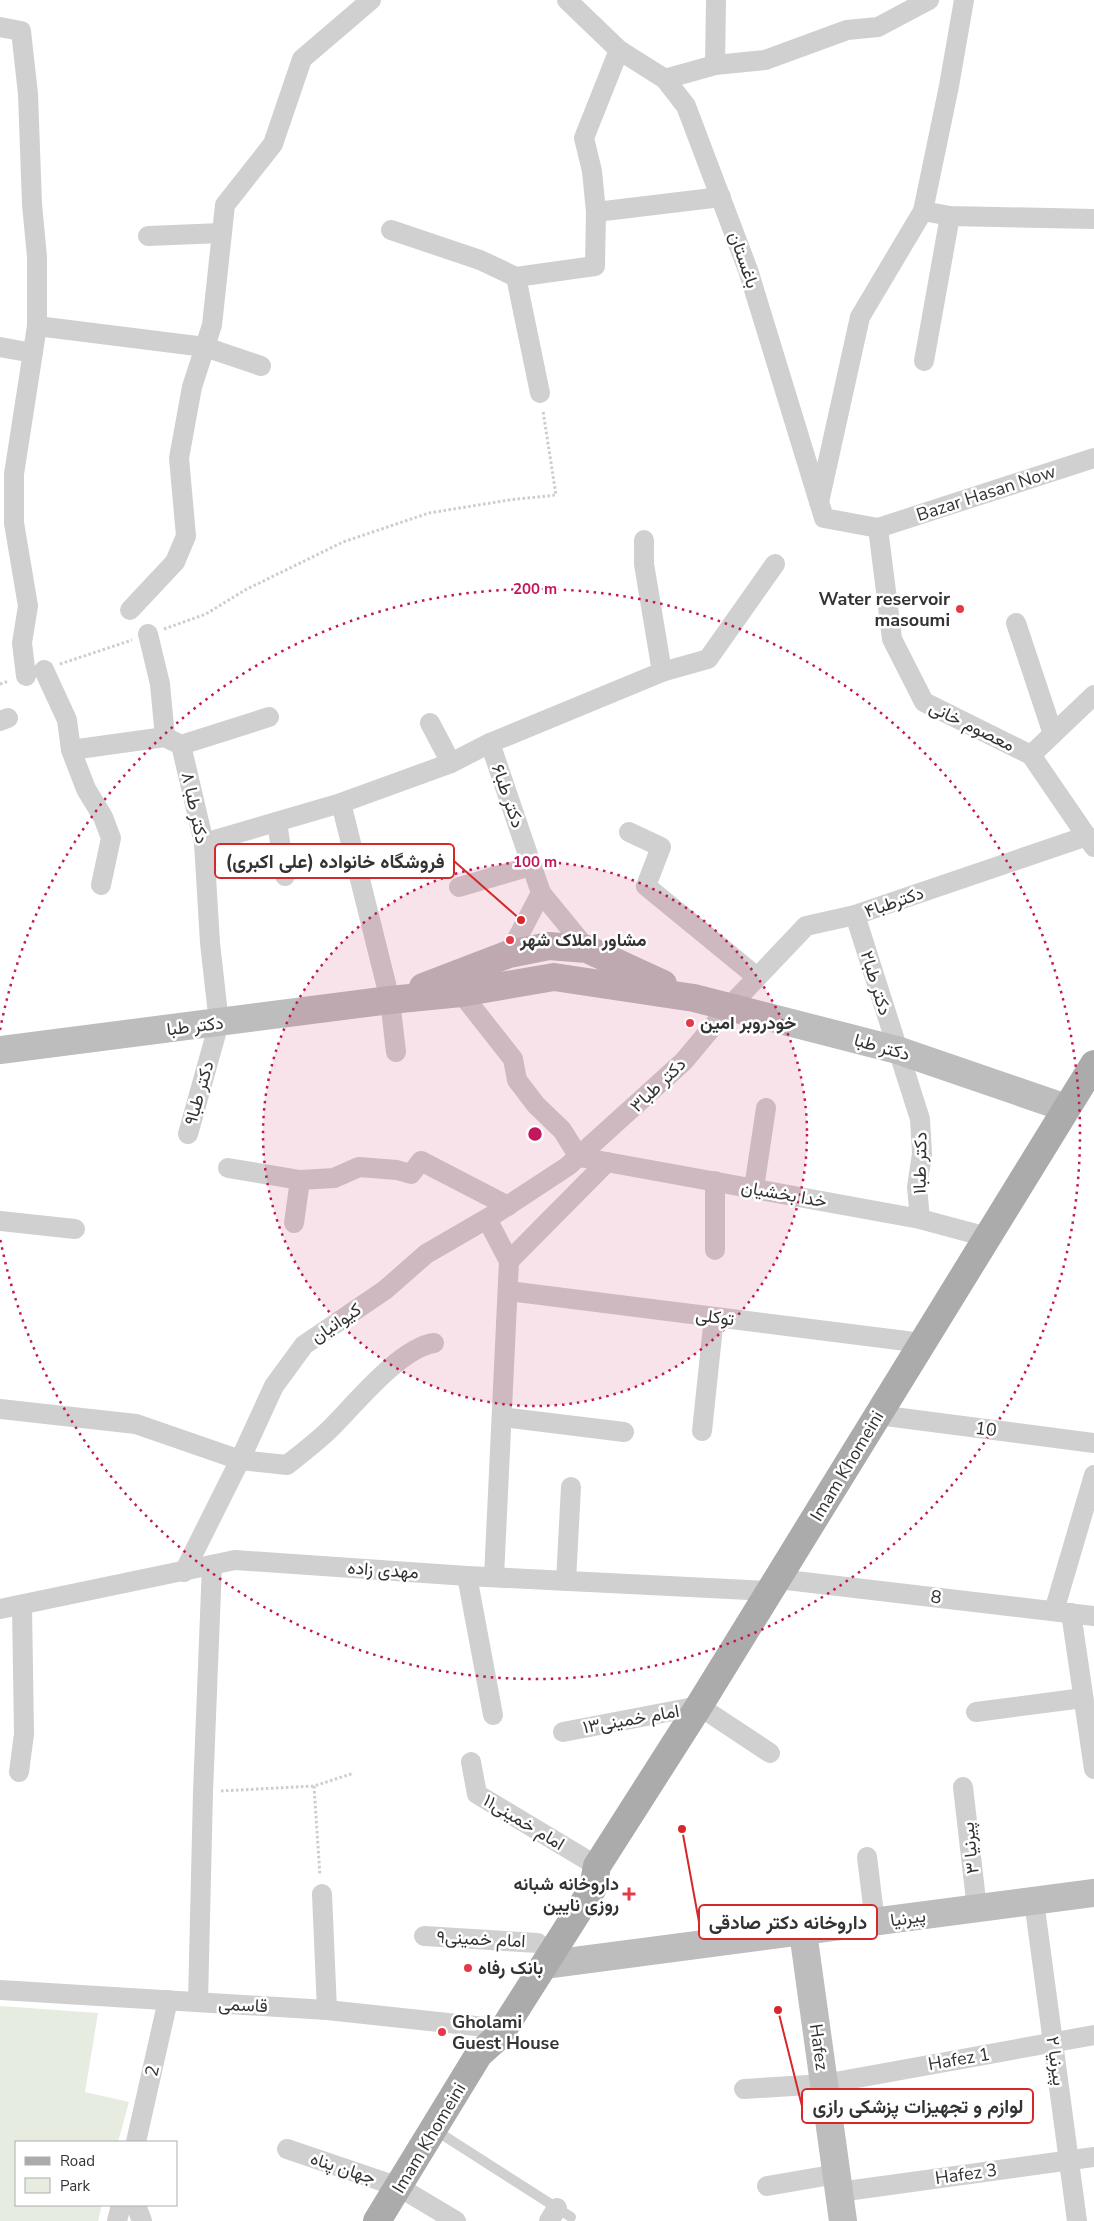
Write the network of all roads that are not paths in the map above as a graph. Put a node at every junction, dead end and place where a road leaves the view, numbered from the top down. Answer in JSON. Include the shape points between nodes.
{"nodes":[{"id":1,"x":371,"y":0,"type":"edge"},
{"id":2,"x":567,"y":0,"type":"edge"},
{"id":3,"x":716,"y":0,"type":"edge"},
{"id":4,"x":929,"y":0,"type":"edge"},
{"id":5,"x":964,"y":0,"type":"edge"},
{"id":6,"x":0,"y":27,"type":"edge"},
{"id":7,"x":619,"y":50,"type":"junction"},
{"id":8,"x":715,"y":64,"type":"junction"},
{"id":9,"x":665,"y":79,"type":"junction"},
{"id":10,"x":721,"y":197,"type":"junction"},
{"id":11,"x":923,"y":211,"type":"junction"},
{"id":12,"x":596,"y":212,"type":"junction"},
{"id":13,"x":950,"y":216,"type":"junction"},
{"id":14,"x":1094,"y":219,"type":"edge"},
{"id":15,"x":391,"y":230,"type":"dead end"},
{"id":16,"x":222,"y":233,"type":"junction"},
{"id":17,"x":148,"y":236,"type":"dead end"},
{"id":18,"x":516,"y":276,"type":"junction"},
{"id":19,"x":37,"y":326,"type":"junction"},
{"id":20,"x":0,"y":347,"type":"edge"},
{"id":21,"x":205,"y":347,"type":"junction"},
{"id":22,"x":33,"y":353,"type":"junction"},
{"id":23,"x":924,"y":361,"type":"dead end"},
{"id":24,"x":261,"y":366,"type":"dead end"},
{"id":25,"x":540,"y":393,"type":"road end"},
{"id":26,"x":1094,"y":458,"type":"edge"},
{"id":27,"x":819,"y":503,"type":"junction"},
{"id":28,"x":878,"y":528,"type":"junction"},
{"id":29,"x":644,"y":540,"type":"dead end"},
{"id":30,"x":775,"y":564,"type":"dead end"},
{"id":31,"x":130,"y":610,"type":"dead end"},
{"id":32,"x":1016,"y":623,"type":"dead end"},
{"id":33,"x":148,"y":634,"type":"road end"},
{"id":34,"x":662,"y":672,"type":"junction"},
{"id":35,"x":1094,"y":694,"type":"edge"},
{"id":36,"x":269,"y":717,"type":"dead end"},
{"id":37,"x":430,"y":723,"type":"dead end"},
{"id":38,"x":1053,"y":734,"type":"junction"},
{"id":39,"x":173,"y":741,"type":"junction"},
{"id":40,"x":490,"y":743,"type":"junction"},
{"id":41,"x":71,"y":750,"type":"junction"},
{"id":42,"x":1031,"y":755,"type":"junction"},
{"id":43,"x":451,"y":762,"type":"junction"},
{"id":44,"x":342,"y":803,"type":"junction"},
{"id":45,"x":277,"y":822,"type":"junction"},
{"id":46,"x":630,"y":832,"type":"dead end"},
{"id":47,"x":1090,"y":842,"type":"edge"},
{"id":48,"x":204,"y":843,"type":"junction"},
{"id":49,"x":532,"y":866,"type":"junction"},
{"id":50,"x":285,"y":876,"type":"dead end"},
{"id":51,"x":101,"y":886,"type":"dead end"},
{"id":52,"x":459,"y":887,"type":"dead end"},
{"id":53,"x":541,"y":893,"type":"junction"},
{"id":54,"x":855,"y":915,"type":"junction"},
{"id":55,"x":549,"y":946,"type":"junction"},
{"id":56,"x":587,"y":949,"type":"junction"},
{"id":57,"x":509,"y":954,"type":"junction"},
{"id":58,"x":554,"y":977,"type":"junction"},
{"id":59,"x":757,"y":977,"type":"junction"},
{"id":60,"x":461,"y":993,"type":"junction"},
{"id":61,"x":694,"y":998,"type":"junction"},
{"id":62,"x":390,"y":1000,"type":"junction"},
{"id":63,"x":729,"y":1007,"type":"junction"},
{"id":64,"x":219,"y":1022,"type":"junction"},
{"id":65,"x":0,"y":1050,"type":"edge"},
{"id":66,"x":897,"y":1050,"type":"junction"},
{"id":67,"x":396,"y":1052,"type":"dead end"},
{"id":68,"x":1094,"y":1064,"type":"edge"},
{"id":69,"x":766,"y":1108,"type":"dead end"},
{"id":70,"x":1066,"y":1108,"type":"junction"},
{"id":71,"x":188,"y":1134,"type":"dead end"},
{"id":72,"x":579,"y":1157,"type":"junction"},
{"id":73,"x":607,"y":1162,"type":"junction"},
{"id":74,"x":228,"y":1168,"type":"dead end"},
{"id":75,"x":300,"y":1180,"type":"junction"},
{"id":76,"x":715,"y":1181,"type":"junction"},
{"id":77,"x":754,"y":1188,"type":"junction"},
{"id":78,"x":508,"y":1206,"type":"junction"},
{"id":79,"x":487,"y":1219,"type":"junction"},
{"id":80,"x":920,"y":1219,"type":"junction"},
{"id":81,"x":0,"y":1221,"type":"edge"},
{"id":82,"x":294,"y":1223,"type":"dead end"},
{"id":83,"x":75,"y":1229,"type":"dead end"},
{"id":84,"x":987,"y":1237,"type":"junction"},
{"id":85,"x":715,"y":1250,"type":"dead end"},
{"id":86,"x":509,"y":1261,"type":"junction"},
{"id":87,"x":508,"y":1291,"type":"junction"},
{"id":88,"x":714,"y":1317,"type":"junction"},
{"id":89,"x":434,"y":1343,"type":"dead end"},
{"id":90,"x":922,"y":1343,"type":"junction"},
{"id":91,"x":0,"y":1409,"type":"edge"},
{"id":92,"x":878,"y":1415,"type":"junction"},
{"id":93,"x":502,"y":1417,"type":"junction"},
{"id":94,"x":702,"y":1431,"type":"dead end"},
{"id":95,"x":624,"y":1432,"type":"dead end"},
{"id":96,"x":1094,"y":1442,"type":"edge"},
{"id":97,"x":240,"y":1460,"type":"junction"},
{"id":98,"x":1094,"y":1475,"type":"edge"},
{"id":99,"x":572,"y":1487,"type":"dead end"},
{"id":100,"x":212,"y":1565,"type":"junction"},
{"id":101,"x":184,"y":1572,"type":"junction"},
{"id":102,"x":467,"y":1576,"type":"junction"},
{"id":103,"x":494,"y":1577,"type":"junction"},
{"id":104,"x":566,"y":1581,"type":"junction"},
{"id":105,"x":774,"y":1585,"type":"junction"},
{"id":106,"x":22,"y":1606,"type":"junction"},
{"id":107,"x":0,"y":1609,"type":"edge"},
{"id":108,"x":1062,"y":1612,"type":"junction"},
{"id":109,"x":1094,"y":1616,"type":"edge"},
{"id":110,"x":1082,"y":1698,"type":"junction"},
{"id":111,"x":699,"y":1706,"type":"junction"},
{"id":112,"x":976,"y":1712,"type":"dead end"},
{"id":113,"x":493,"y":1715,"type":"dead end"},
{"id":114,"x":563,"y":1732,"type":"dead end"},
{"id":115,"x":770,"y":1753,"type":"dead end"},
{"id":116,"x":471,"y":1762,"type":"dead end"},
{"id":117,"x":1094,"y":1770,"type":"edge"},
{"id":118,"x":19,"y":1772,"type":"dead end"},
{"id":119,"x":963,"y":1786,"type":"dead end"},
{"id":120,"x":867,"y":1857,"type":"dead end"},
{"id":121,"x":597,"y":1866,"type":"junction"},
{"id":122,"x":1094,"y":1893,"type":"edge"},
{"id":123,"x":322,"y":1894,"type":"road end"},
{"id":124,"x":1034,"y":1901,"type":"junction"},
{"id":125,"x":977,"y":1909,"type":"junction"},
{"id":126,"x":875,"y":1922,"type":"junction"},
{"id":127,"x":803,"y":1932,"type":"junction"},
{"id":128,"x":424,"y":1936,"type":"dead end"},
{"id":129,"x":541,"y":1954,"type":"junction"},
{"id":130,"x":0,"y":1990,"type":"edge"},
{"id":131,"x":168,"y":2000,"type":"junction"},
{"id":132,"x":198,"y":2002,"type":"junction"},
{"id":133,"x":327,"y":2010,"type":"junction"},
{"id":134,"x":485,"y":2027,"type":"junction"},
{"id":135,"x":1094,"y":2035,"type":"edge"},
{"id":136,"x":1053,"y":2043,"type":"junction"},
{"id":137,"x":479,"y":2054,"type":"junction"},
{"id":138,"x":824,"y":2084,"type":"junction"},
{"id":139,"x":744,"y":2089,"type":"dead end"},
{"id":140,"x":435,"y":2130,"type":"junction"},
{"id":141,"x":136,"y":2141,"type":"edge"},
{"id":142,"x":287,"y":2149,"type":"dead end"},
{"id":143,"x":1094,"y":2157,"type":"edge"},
{"id":144,"x":1069,"y":2160,"type":"junction"},
{"id":145,"x":838,"y":2183,"type":"junction"},
{"id":146,"x":768,"y":2186,"type":"dead end"},
{"id":147,"x":399,"y":2187,"type":"junction"},
{"id":148,"x":121,"y":2206,"type":"edge"},
{"id":149,"x":136,"y":2206,"type":"edge"},
{"id":150,"x":559,"y":2215,"type":"edge"},
{"id":151,"x":117,"y":2221,"type":"edge"},
{"id":152,"x":142,"y":2221,"type":"edge"},
{"id":153,"x":377,"y":2221,"type":"edge"},
{"id":154,"x":456,"y":2221,"type":"edge"},
{"id":155,"x":843,"y":2221,"type":"edge"},
{"id":156,"x":1077,"y":2221,"type":"edge"}],
"edges":[{"from":1,"to":16,"type":"street","via":[[302,59],[273,144],[225,205]]},
{"from":2,"to":7,"type":"street","name":"باغستان"},
{"from":3,"to":8,"type":"street"},
{"from":4,"to":8,"type":"street","via":[[878,27],[847,30],[764,60]]},
{"from":5,"to":11,"type":"street"},
{"from":6,"to":19,"type":"street","via":[[21,32],[28,94],[37,257]]},
{"from":7,"to":9,"type":"street","name":"باغستان"},
{"from":7,"to":12,"type":"street","via":[[584,138],[592,171]]},
{"from":8,"to":9,"type":"street"},
{"from":9,"to":10,"type":"street","name":"باغستان","via":[[686,106]]},
{"from":10,"to":12,"type":"street"},
{"from":10,"to":27,"type":"street","name":"باغستان","via":[[748,270]]},
{"from":11,"to":13,"type":"street"},
{"from":11,"to":27,"type":"street","via":[[860,317]]},
{"from":12,"to":18,"type":"street","via":[[595,266]]},
{"from":13,"to":14,"type":"street"},
{"from":13,"to":23,"type":"street"},
{"from":15,"to":18,"type":"street","via":[[480,260]]},
{"from":16,"to":17,"type":"street"},
{"from":16,"to":21,"type":"street","via":[[212,325]]},
{"from":18,"to":25,"type":"street"},
{"from":19,"to":21,"type":"street"},
{"from":19,"to":22,"type":"street"},
{"from":20,"to":22,"type":"street"},
{"from":21,"to":24,"type":"street"},
{"from":21,"to":31,"type":"street","via":[[192,387],[179,458],[186,536],[175,562]]},
{"from":22,"to":41,"type":"street","via":[[14,474],[14,522],[28,606],[22,643],[35,673],[67,720]]},
{"from":26,"to":28,"type":"street","name":"Bazar Hasan Now"},
{"from":27,"to":28,"type":"street","name":"باغستان","via":[[824,518]]},
{"from":28,"to":42,"type":"street","name":"معصوم خانی","via":[[892,640],[924,702]]},
{"from":29,"to":34,"type":"street","via":[[644,564]]},
{"from":30,"to":34,"type":"street","via":[[708,659]]},
{"from":32,"to":38,"type":"street"},
{"from":33,"to":39,"type":"street","name":"دکتر طبا ۸"},
{"from":34,"to":40,"type":"street"},
{"from":35,"to":38,"type":"street"},
{"from":36,"to":39,"type":"street"},
{"from":37,"to":43,"type":"street"},
{"from":38,"to":42,"type":"street"},
{"from":39,"to":41,"type":"street"},
{"from":39,"to":48,"type":"street","name":"دکتر طبا ۸"},
{"from":40,"to":43,"type":"street"},
{"from":40,"to":49,"type":"street","name":"دکتر طبا۶"},
{"from":41,"to":51,"type":"street","via":[[111,838]]},
{"from":42,"to":47,"type":"street","name":"معصوم خانی"},
{"from":43,"to":44,"type":"street"},
{"from":44,"to":45,"type":"street"},
{"from":44,"to":62,"type":"street"},
{"from":45,"to":48,"type":"street"},
{"from":45,"to":50,"type":"street"},
{"from":46,"to":59,"type":"street","via":[[661,847],[646,886]]},
{"from":47,"to":54,"type":"street","name":"دکترطبا۴"},
{"from":48,"to":64,"type":"street","name":"دکتر طبا ۸","via":[[208,925]]},
{"from":49,"to":52,"type":"street"},
{"from":49,"to":53,"type":"street","name":"دکتر طبا۶"},
{"from":53,"to":56,"type":"street","name":"دکتر طبا۶"},
{"from":53,"to":57,"type":"street"},
{"from":54,"to":59,"type":"street","name":"دکترطبا۴","via":[[806,926]]},
{"from":54,"to":66,"type":"street","name":"دکتر طبا۲"},
{"from":55,"to":56,"type":"street","name":"دکتر طبا"},
{"from":55,"to":57,"type":"street","name":"دکتر طبا"},
{"from":55,"to":58,"type":"street"},
{"from":56,"to":61,"type":"street","name":"دکتر طبا"},
{"from":57,"to":62,"type":"street","name":"دکتر طبا"},
{"from":58,"to":60,"type":"street","name":"دکتر طبا"},
{"from":58,"to":61,"type":"street","name":"دکتر طبا"},
{"from":59,"to":63,"type":"street","name":"دکترطبا۴"},
{"from":60,"to":62,"type":"street","name":"دکتر طبا"},
{"from":60,"to":72,"type":"street","via":[[512,1059],[518,1080],[536,1105],[562,1130]]},
{"from":61,"to":63,"type":"street","name":"دکتر طبا"},
{"from":62,"to":64,"type":"street","name":"دکتر طبا"},
{"from":62,"to":67,"type":"street"},
{"from":63,"to":66,"type":"street","name":"دکتر طبا"},
{"from":63,"to":72,"type":"street","name":"دکتر طبا۳","via":[[684,1060]]},
{"from":64,"to":65,"type":"street","name":"دکتر طبا"},
{"from":64,"to":71,"type":"street","name":"دکتر طبا۹"},
{"from":66,"to":70,"type":"street","name":"دکتر طبا"},
{"from":66,"to":80,"type":"street","name":"دکتر طبا۱","via":[[920,1119],[922,1154],[917,1187]]},
{"from":68,"to":70,"type":"main road","name":"Imam Khomeini"},
{"from":69,"to":77,"type":"street"},
{"from":70,"to":84,"type":"main road","name":"Imam Khomeini"},
{"from":72,"to":73,"type":"street","name":"خدا بخشیان"},
{"from":72,"to":78,"type":"street","name":"کیوانیان"},
{"from":73,"to":76,"type":"street","name":"خدا بخشیان"},
{"from":73,"to":86,"type":"street"},
{"from":74,"to":75,"type":"street"},
{"from":75,"to":78,"type":"street","via":[[334,1178],[359,1167],[411,1174],[421,1160]]},
{"from":75,"to":82,"type":"street"},
{"from":76,"to":77,"type":"street","name":"خدا بخشیان"},
{"from":76,"to":85,"type":"street"},
{"from":77,"to":80,"type":"street","name":"خدا بخشیان"},
{"from":78,"to":79,"type":"street","name":"کیوانیان"},
{"from":79,"to":86,"type":"street"},
{"from":79,"to":97,"type":"street","name":"کیوانیان","via":[[426,1254],[385,1290],[304,1345],[274,1386]]},
{"from":80,"to":84,"type":"street","name":"خدا بخشیان"},
{"from":81,"to":83,"type":"street"},
{"from":84,"to":90,"type":"main road","name":"Imam Khomeini"},
{"from":86,"to":87,"type":"street"},
{"from":87,"to":88,"type":"street","name":"توکلی"},
{"from":87,"to":93,"type":"street"},
{"from":88,"to":90,"type":"street","name":"توکلی"},
{"from":88,"to":94,"type":"street"},
{"from":89,"to":97,"type":"street","via":[[421,1345],[405,1357],[287,1465]]},
{"from":90,"to":92,"type":"main road","name":"Imam Khomeini"},
{"from":91,"to":97,"type":"street","via":[[136,1424]]},
{"from":92,"to":96,"type":"street","name":"10"},
{"from":92,"to":105,"type":"main road","name":"Imam Khomeini"},
{"from":93,"to":95,"type":"street"},
{"from":93,"to":103,"type":"street"},
{"from":97,"to":101,"type":"street","name":"کیوانیان"},
{"from":98,"to":108,"type":"street"},
{"from":99,"to":104,"type":"street"},
{"from":100,"to":101,"type":"street","name":"مهدی زاده"},
{"from":100,"to":102,"type":"street","name":"مهدی زاده","via":[[235,1560]]},
{"from":100,"to":132,"type":"street"},
{"from":101,"to":106,"type":"street","name":"مهدی زاده"},
{"from":102,"to":103,"type":"street","name":"مهدی زاده"},
{"from":102,"to":113,"type":"street"},
{"from":103,"to":104,"type":"street","name":"مهدی زاده"},
{"from":104,"to":105,"type":"street","name":"مهدی زاده"},
{"from":105,"to":108,"type":"street","name":"8"},
{"from":105,"to":111,"type":"main road","name":"Imam Khomeini"},
{"from":106,"to":107,"type":"street","name":"مهدی زاده"},
{"from":106,"to":118,"type":"street","via":[[24,1734]]},
{"from":108,"to":109,"type":"street","name":"8"},
{"from":108,"to":110,"type":"street"},
{"from":110,"to":112,"type":"street"},
{"from":110,"to":117,"type":"street"},
{"from":111,"to":114,"type":"street","name":"امام خمینی۱۳"},
{"from":111,"to":115,"type":"street"},
{"from":111,"to":121,"type":"main road","name":"Imam Khomeini"},
{"from":116,"to":121,"type":"street","name":"امام خمینی۱۱","via":[[477,1794]]},
{"from":119,"to":125,"type":"street","name":"پیرنیا ۳"},
{"from":120,"to":126,"type":"street"},
{"from":121,"to":129,"type":"main road","name":"Imam Khomeini","via":[[593,1888]]},
{"from":122,"to":124,"type":"street","name":"پیرنیا"},
{"from":123,"to":133,"type":"street"},
{"from":124,"to":125,"type":"street","name":"پیرنیا"},
{"from":124,"to":136,"type":"street","name":"پیرنیا ۲"},
{"from":125,"to":126,"type":"street","name":"پیرنیا"},
{"from":126,"to":127,"type":"street","name":"پیرنیا"},
{"from":127,"to":129,"type":"street","name":"پیرنیا"},
{"from":127,"to":138,"type":"street","name":"Hafez"},
{"from":128,"to":129,"type":"street","name":"امام خمینی۹"},
{"from":129,"to":134,"type":"main road","name":"Imam Khomeini"},
{"from":129,"to":137,"type":"main road","name":"Imam Khomeini","via":[[499,2036]]},
{"from":130,"to":131,"type":"street","name":"قاسمی"},
{"from":131,"to":132,"type":"street","name":"قاسمی"},
{"from":131,"to":141,"type":"street","name":"2"},
{"from":132,"to":133,"type":"street","name":"قاسمی"},
{"from":133,"to":134,"type":"street","name":"قاسمی"},
{"from":134,"to":137,"type":"main road","name":"Imam Khomeini"},
{"from":135,"to":136,"type":"street","name":"Hafez 1"},
{"from":136,"to":138,"type":"street","name":"Hafez 1"},
{"from":136,"to":144,"type":"street","name":"پیرنیا ۲"},
{"from":137,"to":140,"type":"main road","name":"Imam Khomeini"},
{"from":138,"to":139,"type":"street","name":"Hafez 1"},
{"from":138,"to":145,"type":"street","name":"Hafez"},
{"from":140,"to":147,"type":"main road","name":"Imam Khomeini"},
{"from":140,"to":150,"type":"lane"},
{"from":142,"to":147,"type":"street","name":"جهان پناه"},
{"from":143,"to":144,"type":"street","name":"Hafez 3"},
{"from":144,"to":145,"type":"street","name":"Hafez 3"},
{"from":144,"to":156,"type":"street","name":"پیرنیا ۲"},
{"from":145,"to":146,"type":"street","name":"Hafez 3"},
{"from":145,"to":155,"type":"street","name":"Hafez"},
{"from":147,"to":153,"type":"main road","name":"Imam Khomeini"},
{"from":147,"to":154,"type":"street","name":"جهان پناه"},
{"from":148,"to":151,"type":"street"},
{"from":149,"to":152,"type":"street"}]}
